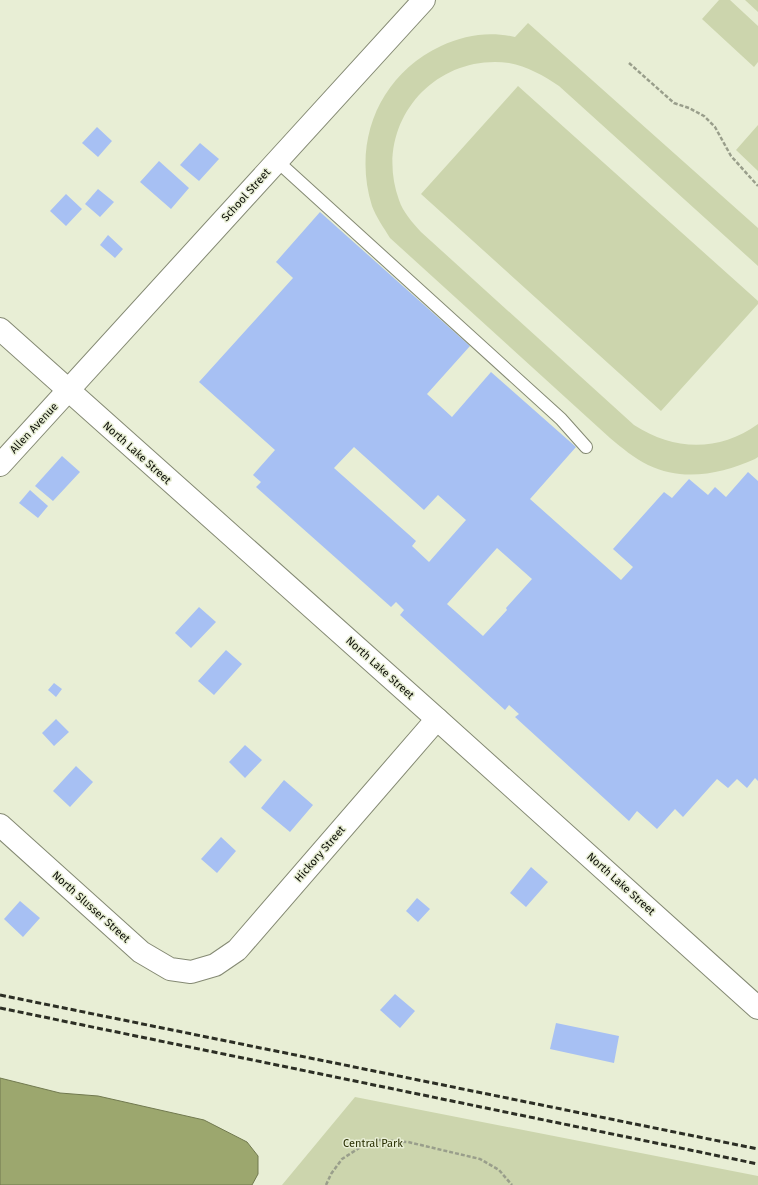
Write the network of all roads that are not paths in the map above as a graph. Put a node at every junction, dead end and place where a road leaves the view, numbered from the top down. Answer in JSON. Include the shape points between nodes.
{"nodes":[{"id":1,"x":424,"y":0,"type":"edge"},
{"id":2,"x":277,"y":161,"type":"junction"},
{"id":3,"x":0,"y":329,"type":"edge"},
{"id":4,"x":68,"y":391,"type":"junction"},
{"id":5,"x":586,"y":447,"type":"dead end"},
{"id":6,"x":0,"y":465,"type":"edge"},
{"id":7,"x":437,"y":719,"type":"junction"},
{"id":8,"x":0,"y":825,"type":"edge"},
{"id":9,"x":191,"y":972,"type":"joint"},
{"id":10,"x":758,"y":1008,"type":"edge"}],
"edges":[{"from":1,"to":2,"type":"street","name":"School Street"},
{"from":2,"to":4,"type":"street","name":"School Street"},
{"from":2,"to":5,"type":"lane","via":[[561,419]]},
{"from":3,"to":4,"type":"street","name":"North Lake Street"},
{"from":4,"to":6,"type":"street","name":"Allen Avenue"},
{"from":4,"to":7,"type":"street","name":"North Lake Street"},
{"from":7,"to":9,"type":"street","name":"Hickory Street","via":[[237,950],[215,965]]},
{"from":7,"to":10,"type":"street","name":"North Lake Street"},
{"from":8,"to":9,"type":"street","name":"North Slusser Street","via":[[141,952],[170,969]]}]}
